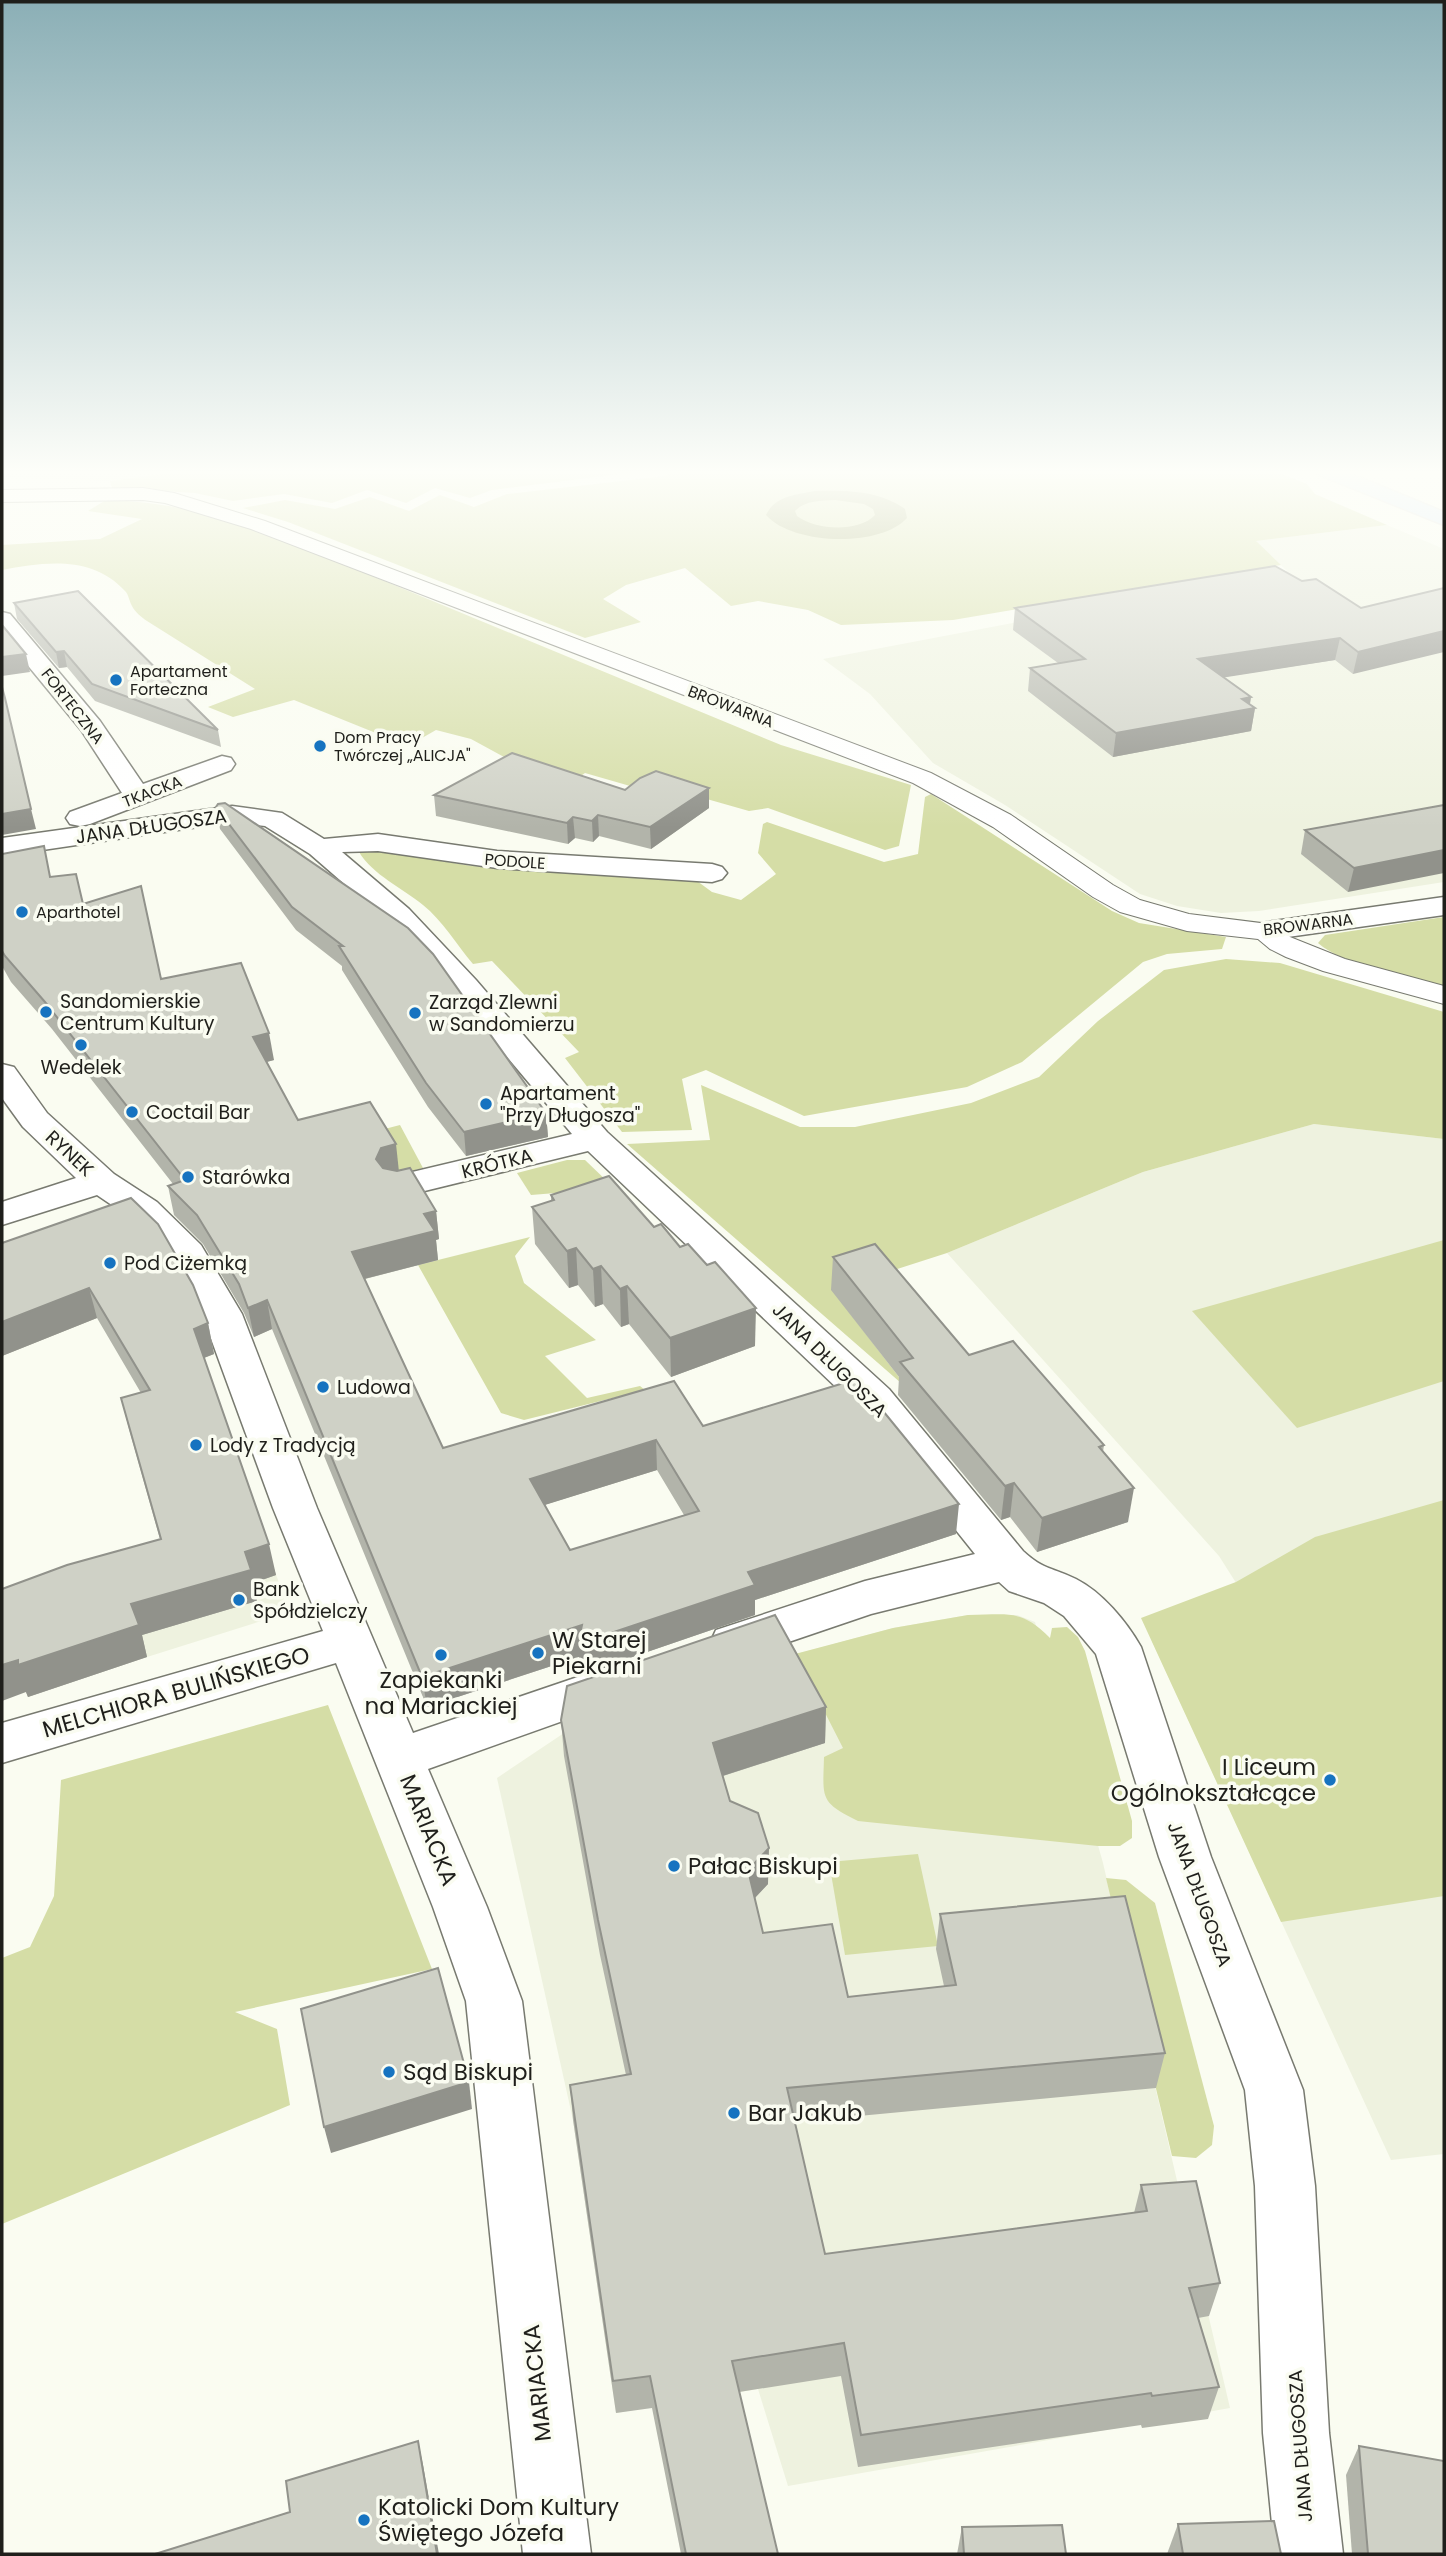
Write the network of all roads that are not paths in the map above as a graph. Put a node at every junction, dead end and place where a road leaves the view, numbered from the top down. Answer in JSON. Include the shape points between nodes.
{"nodes":[{"id":1,"x":427,"y":589,"type":"edge"},
{"id":2,"x":2,"y":619,"type":"edge"},
{"id":3,"x":222,"y":764,"type":"dead end"},
{"id":4,"x":138,"y":797,"type":"junction"},
{"id":5,"x":2,"y":846,"type":"edge"},
{"id":6,"x":320,"y":848,"type":"junction"},
{"id":7,"x":712,"y":873,"type":"dead end"},
{"id":8,"x":1444,"y":906,"type":"edge"},
{"id":9,"x":1267,"y":932,"type":"junction"},
{"id":10,"x":1444,"y":995,"type":"edge"},
{"id":11,"x":2,"y":1074,"type":"edge"},
{"id":12,"x":595,"y":1139,"type":"junction"},
{"id":13,"x":101,"y":1182,"type":"junction"},
{"id":14,"x":400,"y":1186,"type":"edge"},
{"id":15,"x":2,"y":1214,"type":"edge"},
{"id":16,"x":1007,"y":1563,"type":"junction"},
{"id":17,"x":351,"y":1641,"type":"junction"},
{"id":18,"x":2,"y":1743,"type":"edge"},
{"id":19,"x":400,"y":1758,"type":"junction"},
{"id":20,"x":557,"y":2554,"type":"edge"},
{"id":21,"x":1309,"y":2554,"type":"edge"}],
"edges":[{"from":1,"to":9,"type":"street","name":"BROWARNA","via":[[922,778],[1002,821],[1130,906],[1187,922]]},
{"from":2,"to":4,"type":"street","name":"FORTECZNA","via":[[91,726]]},
{"from":3,"to":4,"type":"street","name":"TKACKA"},
{"from":4,"to":5,"type":"street","name":"TKACKA"},
{"from":5,"to":6,"type":"street","name":"JANA DŁUGOSZA","via":[[232,814],[272,819]]},
{"from":6,"to":7,"type":"street","name":"PODOLE","via":[[358,840],[484,859]]},
{"from":6,"to":12,"type":"street","name":"JANA DŁUGOSZA","via":[[398,915]]},
{"from":8,"to":9,"type":"street","name":"BROWARNA"},
{"from":9,"to":10,"type":"street","via":[[1296,951],[1334,965]]},
{"from":11,"to":13,"type":"street","name":"RYNEK","via":[[35,1121]]},
{"from":12,"to":14,"type":"street","name":"KRÓTKA"},
{"from":12,"to":16,"type":"street","name":"JANA DŁUGOSZA","via":[[874,1399]]},
{"from":13,"to":15,"type":"street","name":"RYNEK"},
{"from":13,"to":17,"type":"street","name":"MARIACKA","via":[[144,1210],[182,1244],[222,1314]]},
{"from":16,"to":19,"type":"street","via":[[865,1598]]},
{"from":16,"to":21,"type":"street","name":"JANA DŁUGOSZA","via":[[1025,1579],[1060,1591],[1080,1604],[1117,1647],[1185,1857],[1274,2090],[1285,2186],[1296,2433]]},
{"from":17,"to":18,"type":"street","name":"MELCHIORA BULIŃSKIEGO"},
{"from":17,"to":19,"type":"street","name":"MARIACKA"},
{"from":19,"to":20,"type":"street","name":"MARIACKA","via":[[494,2001]]}]}
